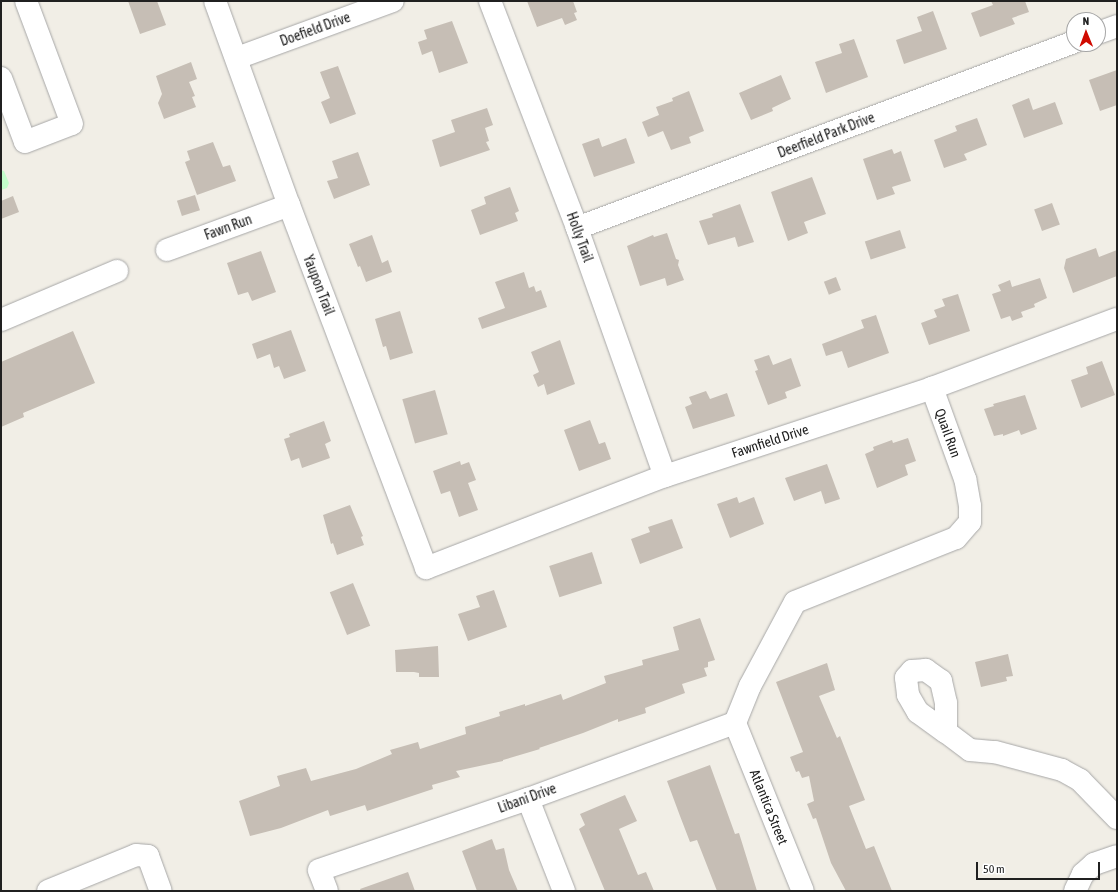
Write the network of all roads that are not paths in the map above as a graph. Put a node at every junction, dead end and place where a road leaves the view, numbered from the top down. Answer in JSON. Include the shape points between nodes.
{"nodes":[{"id":1,"x":26,"y":1,"type":"edge"},
{"id":2,"x":215,"y":1,"type":"edge"},
{"id":3,"x":393,"y":1,"type":"edge"},
{"id":4,"x":490,"y":1,"type":"edge"},
{"id":5,"x":1117,"y":26,"type":"edge"},
{"id":6,"x":1106,"y":30,"type":"edge"},
{"id":7,"x":1066,"y":45,"type":"edge"},
{"id":8,"x":237,"y":58,"type":"junction"},
{"id":9,"x":1,"y":78,"type":"edge"},
{"id":10,"x":289,"y":205,"type":"junction"},
{"id":11,"x":577,"y":228,"type":"junction"},
{"id":12,"x":167,"y":250,"type":"dead end"},
{"id":13,"x":117,"y":271,"type":"dead end"},
{"id":14,"x":1117,"y":319,"type":"edge"},
{"id":15,"x":1,"y":320,"type":"edge"},
{"id":16,"x":932,"y":388,"type":"junction"},
{"id":17,"x":665,"y":476,"type":"junction"},
{"id":18,"x":426,"y":568,"type":"joint"},
{"id":19,"x":735,"y":723,"type":"junction"},
{"id":20,"x":946,"y":732,"type":"dead end"},
{"id":21,"x":528,"y":798,"type":"junction"},
{"id":22,"x":1117,"y":818,"type":"edge"},
{"id":23,"x":1117,"y":856,"type":"edge"},
{"id":24,"x":1076,"y":889,"type":"edge"},
{"id":25,"x":48,"y":891,"type":"edge"},
{"id":26,"x":161,"y":891,"type":"edge"},
{"id":27,"x":327,"y":891,"type":"edge"},
{"id":28,"x":564,"y":891,"type":"edge"},
{"id":29,"x":803,"y":891,"type":"edge"}],
"edges":[{"from":1,"to":9,"type":"street","via":[[72,124],[25,142]]},
{"from":2,"to":8,"type":"street","name":"Yaupon Trail"},
{"from":3,"to":8,"type":"street","name":"Doefield Drive"},
{"from":4,"to":11,"type":"street","name":"Holly Trail"},
{"from":5,"to":6,"type":"street"},
{"from":7,"to":11,"type":"street","name":"Deerfield Park Drive"},
{"from":8,"to":10,"type":"street","name":"Yaupon Trail"},
{"from":10,"to":12,"type":"street","name":"Fawn Run"},
{"from":10,"to":18,"type":"street","name":"Yaupon Trail"},
{"from":11,"to":17,"type":"street","name":"Holly Trail"},
{"from":13,"to":15,"type":"street"},
{"from":14,"to":16,"type":"street","name":"Fawnfield Drive"},
{"from":16,"to":17,"type":"street","name":"Fawnfield Drive"},
{"from":16,"to":19,"type":"street","name":"Quail Run","via":[[965,479],[970,522],[956,538],[794,602],[750,686]]},
{"from":17,"to":18,"type":"street","name":"Fawnfield Drive"},
{"from":19,"to":21,"type":"street","name":"Libani Drive"},
{"from":19,"to":29,"type":"street","name":"Atlantica Street"},
{"from":20,"to":22,"type":"street","via":[[970,750],[995,752],[1062,770],[1080,780]]},
{"from":21,"to":27,"type":"street","name":"Libani Drive","via":[[319,870]]},
{"from":21,"to":28,"type":"street"},
{"from":23,"to":24,"type":"street","via":[[1094,864],[1083,874]]},
{"from":25,"to":26,"type":"street","via":[[136,855],[148,856]]}]}
